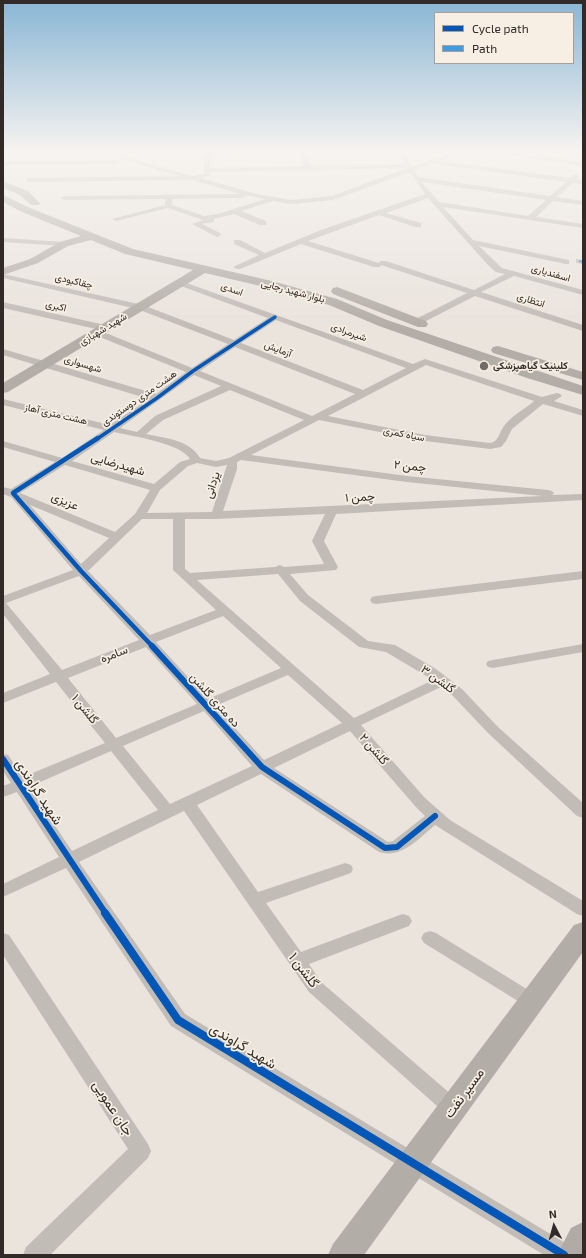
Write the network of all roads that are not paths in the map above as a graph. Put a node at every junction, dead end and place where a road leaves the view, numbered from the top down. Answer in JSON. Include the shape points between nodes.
{"nodes":[{"id":1,"x":40,"y":211,"type":"edge"},
{"id":2,"x":44,"y":211,"type":"edge"},
{"id":3,"x":149,"y":211,"type":"edge"},
{"id":4,"x":182,"y":211,"type":"edge"},
{"id":5,"x":234,"y":211,"type":"joint"},
{"id":6,"x":385,"y":211,"type":"edge"},
{"id":7,"x":443,"y":211,"type":"edge"},
{"id":8,"x":482,"y":211,"type":"edge"},
{"id":9,"x":538,"y":211,"type":"edge"},
{"id":10,"x":379,"y":213,"type":"junction"},
{"id":11,"x":214,"y":216,"type":"junction"},
{"id":12,"x":530,"y":218,"type":"junction"},
{"id":13,"x":116,"y":219,"type":"dead end"},
{"id":14,"x":263,"y":223,"type":"dead end"},
{"id":15,"x":418,"y":224,"type":"dead end"},
{"id":16,"x":583,"y":226,"type":"edge"},
{"id":17,"x":217,"y":235,"type":"dead end"},
{"id":18,"x":92,"y":237,"type":"junction"},
{"id":19,"x":3,"y":240,"type":"edge"},
{"id":20,"x":237,"y":242,"type":"dead end"},
{"id":21,"x":303,"y":242,"type":"junction"},
{"id":22,"x":472,"y":242,"type":"junction"},
{"id":23,"x":64,"y":244,"type":"junction"},
{"id":24,"x":266,"y":256,"type":"junction"},
{"id":25,"x":566,"y":262,"type":"dead end"},
{"id":26,"x":237,"y":267,"type":"junction"},
{"id":27,"x":203,"y":269,"type":"junction"},
{"id":28,"x":3,"y":272,"type":"edge"},
{"id":29,"x":511,"y":275,"type":"junction"},
{"id":30,"x":3,"y":276,"type":"edge"},
{"id":31,"x":301,"y":281,"type":"dead end"},
{"id":32,"x":181,"y":283,"type":"junction"},
{"id":33,"x":325,"y":287,"type":"dead end"},
{"id":34,"x":473,"y":293,"type":"junction"},
{"id":35,"x":583,"y":293,"type":"edge"},
{"id":36,"x":350,"y":295,"type":"junction"},
{"id":37,"x":362,"y":300,"type":"junction"},
{"id":38,"x":3,"y":305,"type":"edge"},
{"id":39,"x":339,"y":305,"type":"junction"},
{"id":40,"x":140,"y":307,"type":"junction"},
{"id":41,"x":275,"y":317,"type":"junction"},
{"id":42,"x":417,"y":322,"type":"junction"},
{"id":43,"x":431,"y":327,"type":"dead end"},
{"id":44,"x":583,"y":328,"type":"edge"},
{"id":45,"x":101,"y":330,"type":"junction"},
{"id":46,"x":235,"y":344,"type":"junction"},
{"id":47,"x":486,"y":346,"type":"dead end"},
{"id":48,"x":3,"y":352,"type":"edge"},
{"id":49,"x":46,"y":364,"type":"junction"},
{"id":50,"x":415,"y":368,"type":"junction"},
{"id":51,"x":193,"y":371,"type":"junction"},
{"id":52,"x":583,"y":376,"type":"edge"},
{"id":53,"x":230,"y":386,"type":"junction"},
{"id":54,"x":3,"y":389,"type":"edge"},
{"id":55,"x":583,"y":390,"type":"edge"},
{"id":56,"x":364,"y":394,"type":"junction"},
{"id":57,"x":558,"y":396,"type":"dead end"},
{"id":58,"x":157,"y":398,"type":"junction"},
{"id":59,"x":541,"y":400,"type":"junction"},
{"id":60,"x":3,"y":402,"type":"edge"},
{"id":61,"x":583,"y":413,"type":"edge"},
{"id":62,"x":316,"y":418,"type":"junction"},
{"id":63,"x":113,"y":428,"type":"junction"},
{"id":64,"x":139,"y":435,"type":"junction"},
{"id":65,"x":3,"y":444,"type":"edge"},
{"id":66,"x":236,"y":459,"type":"junction"},
{"id":67,"x":196,"y":460,"type":"junction"},
{"id":68,"x":63,"y":462,"type":"junction"},
{"id":69,"x":156,"y":488,"type":"junction"},
{"id":70,"x":8,"y":491,"type":"edge"},
{"id":71,"x":580,"y":497,"type":"edge"},
{"id":72,"x":332,"y":511,"type":"junction"},
{"id":73,"x":139,"y":516,"type":"junction"},
{"id":74,"x":179,"y":516,"type":"junction"},
{"id":75,"x":216,"y":516,"type":"junction"},
{"id":76,"x":116,"y":537,"type":"junction"},
{"id":77,"x":280,"y":569,"type":"junction"},
{"id":78,"x":81,"y":571,"type":"junction"},
{"id":79,"x":182,"y":573,"type":"junction"},
{"id":80,"x":583,"y":575,"type":"edge"},
{"id":81,"x":3,"y":600,"type":"edge"},
{"id":82,"x":376,"y":600,"type":"dead end"},
{"id":83,"x":3,"y":606,"type":"edge"},
{"id":84,"x":224,"y":611,"type":"junction"},
{"id":85,"x":148,"y":641,"type":"junction"},
{"id":86,"x":583,"y":648,"type":"edge"},
{"id":87,"x":493,"y":664,"type":"dead end"},
{"id":88,"x":290,"y":668,"type":"junction"},
{"id":89,"x":59,"y":676,"type":"junction"},
{"id":90,"x":442,"y":680,"type":"junction"},
{"id":91,"x":3,"y":698,"type":"edge"},
{"id":92,"x":206,"y":705,"type":"junction"},
{"id":93,"x":352,"y":724,"type":"junction"},
{"id":94,"x":114,"y":744,"type":"junction"},
{"id":95,"x":3,"y":759,"type":"edge"},
{"id":96,"x":262,"y":767,"type":"junction"},
{"id":97,"x":20,"y":785,"type":"junction"},
{"id":98,"x":3,"y":792,"type":"edge"},
{"id":99,"x":187,"y":803,"type":"junction"},
{"id":100,"x":168,"y":812,"type":"junction"},
{"id":101,"x":583,"y":812,"type":"edge"},
{"id":102,"x":435,"y":816,"type":"junction"},
{"id":103,"x":69,"y":860,"type":"junction"},
{"id":104,"x":345,"y":869,"type":"dead end"},
{"id":105,"x":3,"y":891,"type":"edge"},
{"id":106,"x":255,"y":900,"type":"junction"},
{"id":107,"x":583,"y":909,"type":"edge"},
{"id":108,"x":403,"y":920,"type":"dead end"},
{"id":109,"x":583,"y":932,"type":"edge"},
{"id":110,"x":430,"y":938,"type":"dead end"},
{"id":111,"x":3,"y":940,"type":"edge"},
{"id":112,"x":297,"y":962,"type":"junction"},
{"id":113,"x":532,"y":1001,"type":"junction"},
{"id":114,"x":453,"y":1108,"type":"junction"},
{"id":115,"x":412,"y":1163,"type":"junction"},
{"id":116,"x":583,"y":1240,"type":"edge"},
{"id":117,"x":34,"y":1255,"type":"edge"},
{"id":118,"x":344,"y":1255,"type":"edge"},
{"id":119,"x":564,"y":1255,"type":"edge"},
{"id":120,"x":575,"y":1255,"type":"edge"}],
"edges":[{"from":1,"to":18,"type":"main road","name":"بلوار شهید رجایی"},
{"from":2,"to":26,"type":"main road","name":"بلوار شهید رجایی","via":[[139,244]]},
{"from":3,"to":13,"type":"street"},
{"from":4,"to":11,"type":"street","via":[[204,218]]},
{"from":5,"to":11,"type":"street"},
{"from":5,"to":14,"type":"street"},
{"from":6,"to":10,"type":"street"},
{"from":7,"to":22,"type":"street","name":"اسفندیاری"},
{"from":8,"to":12,"type":"street"},
{"from":9,"to":12,"type":"street"},
{"from":10,"to":15,"type":"street"},
{"from":10,"to":21,"type":"street"},
{"from":11,"to":17,"type":"street","via":[[216,219],[196,224]]},
{"from":12,"to":16,"type":"street"},
{"from":18,"to":23,"type":"main road"},
{"from":18,"to":27,"type":"main road","name":"بلوار شهید رجایی","via":[[128,252]]},
{"from":19,"to":23,"type":"street"},
{"from":20,"to":24,"type":"street"},
{"from":21,"to":24,"type":"street"},
{"from":21,"to":34,"type":"street","name":"انتظاری"},
{"from":22,"to":25,"type":"street"},
{"from":22,"to":29,"type":"street","name":"اسفندیاری","via":[[499,270]]},
{"from":23,"to":28,"type":"main road","via":[[34,261]]},
{"from":24,"to":26,"type":"street"},
{"from":26,"to":31,"type":"main road","name":"بلوار شهید رجایی"},
{"from":27,"to":32,"type":"main road","name":"شهید شهبازی"},
{"from":27,"to":39,"type":"main road","name":"بلوار شهید رجایی","via":[[272,285]]},
{"from":29,"to":34,"type":"street"},
{"from":29,"to":35,"type":"street","name":"اسفندیاری"},
{"from":30,"to":40,"type":"street","name":"چقاکبودی"},
{"from":32,"to":40,"type":"main road","name":"شهید شهبازی"},
{"from":32,"to":41,"type":"street","name":"اسدی"},
{"from":33,"to":36,"type":"main road","name":"بلوار شهید رجایی"},
{"from":34,"to":42,"type":"street"},
{"from":34,"to":44,"type":"street","name":"انتظاری"},
{"from":36,"to":37,"type":"main road","name":"بلوار شهید رجایی"},
{"from":36,"to":39,"type":"main road"},
{"from":37,"to":39,"type":"main road"},
{"from":37,"to":42,"type":"main road","name":"بلوار شهید رجایی"},
{"from":38,"to":45,"type":"street","name":"اکبری"},
{"from":39,"to":55,"type":"main road","name":"بلوار شهید رجایی","via":[[532,375]]},
{"from":40,"to":45,"type":"main road","name":"شهید شهبازی"},
{"from":40,"to":46,"type":"street","name":"آزمایش"},
{"from":41,"to":46,"type":"street","name":"هشت متری دوستوندی"},
{"from":41,"to":50,"type":"street","name":"شیرمرادی"},
{"from":42,"to":43,"type":"main road","name":"بلوار شهید رجایی"},
{"from":45,"to":49,"type":"main road","name":"شهید شهبازی"},
{"from":45,"to":51,"type":"street","name":"اکبری"},
{"from":46,"to":51,"type":"street","name":"هشت متری دوستوندی"},
{"from":46,"to":56,"type":"street","name":"آزمایش"},
{"from":47,"to":52,"type":"main road"},
{"from":48,"to":49,"type":"street","name":"شهسواری"},
{"from":49,"to":54,"type":"main road","name":"شهید شهبازی"},
{"from":49,"to":58,"type":"street","name":"شهسواری"},
{"from":50,"to":56,"type":"street"},
{"from":50,"to":59,"type":"street","via":[[425,362]]},
{"from":51,"to":53,"type":"street","name":"سیاه کمری"},
{"from":51,"to":58,"type":"street","name":"هشت متری دوستوندی"},
{"from":53,"to":62,"type":"street","name":"سیاه کمری"},
{"from":53,"to":64,"type":"street","via":[[159,418]]},
{"from":56,"to":62,"type":"street"},
{"from":57,"to":59,"type":"street"},
{"from":58,"to":63,"type":"street","name":"هشت متری دوستوندی"},
{"from":59,"to":61,"type":"street"},
{"from":59,"to":62,"type":"street","name":"سیاه کمری","via":[[508,427],[501,441],[490,446],[425,438]]},
{"from":60,"to":63,"type":"street","name":"هشت متری آهاز"},
{"from":62,"to":66,"type":"street"},
{"from":63,"to":64,"type":"street","name":"هشت متری آهاز"},
{"from":63,"to":68,"type":"street","name":"هشت متری دوستوندی"},
{"from":64,"to":67,"type":"street","name":"هشت متری آهاز","via":[[179,445],[192,453]]},
{"from":65,"to":68,"type":"street","name":"شهیدرضایی"},
{"from":66,"to":67,"type":"street","via":[[216,464]]},
{"from":66,"to":71,"type":"street","name":"چمن ۲"},
{"from":66,"to":75,"type":"street","name":"یزدانی"},
{"from":67,"to":69,"type":"street","via":[[184,464]]},
{"from":68,"to":69,"type":"street","name":"شهیدرضایی"},
{"from":68,"to":70,"type":"street","name":"هشت متری دوستوندی"},
{"from":69,"to":73,"type":"street"},
{"from":70,"to":76,"type":"street","name":"عزیزی"},
{"from":70,"to":78,"type":"street","name":"ده متری گلشن"},
{"from":71,"to":72,"type":"street","name":"چمن ۱"},
{"from":72,"to":75,"type":"street","name":"چمن ۱"},
{"from":72,"to":77,"type":"street","via":[[318,541],[332,567]]},
{"from":73,"to":74,"type":"street","name":"چمن ۱"},
{"from":73,"to":76,"type":"street"},
{"from":74,"to":75,"type":"street","name":"چمن ۱"},
{"from":74,"to":79,"type":"street"},
{"from":76,"to":78,"type":"street"},
{"from":77,"to":79,"type":"street"},
{"from":77,"to":90,"type":"street","name":"گلشن ۳","via":[[304,598],[364,644],[390,648]]},
{"from":78,"to":81,"type":"street"},
{"from":78,"to":85,"type":"street","name":"ده متری گلشن"},
{"from":79,"to":84,"type":"street","name":"گلشن ۲"},
{"from":80,"to":82,"type":"street"},
{"from":83,"to":89,"type":"street","name":"گلشن ۱"},
{"from":84,"to":85,"type":"street","name":"سامره"},
{"from":84,"to":88,"type":"street","name":"گلشن ۲"},
{"from":85,"to":89,"type":"street","name":"سامره"},
{"from":85,"to":92,"type":"street","name":"ده متری گلشن"},
{"from":86,"to":87,"type":"street"},
{"from":88,"to":92,"type":"street"},
{"from":88,"to":93,"type":"street","name":"گلشن ۲"},
{"from":89,"to":91,"type":"street","name":"سامره"},
{"from":89,"to":94,"type":"street","name":"گلشن ۱"},
{"from":90,"to":93,"type":"street"},
{"from":90,"to":101,"type":"street","name":"گلشن ۳"},
{"from":92,"to":94,"type":"street"},
{"from":92,"to":96,"type":"street","name":"ده متری گلشن"},
{"from":93,"to":96,"type":"street"},
{"from":93,"to":102,"type":"street","name":"گلشن ۲"},
{"from":94,"to":97,"type":"street"},
{"from":94,"to":100,"type":"street","name":"گلشن ۱"},
{"from":95,"to":97,"type":"street","name":"شهید گراوندی"},
{"from":96,"to":99,"type":"street"},
{"from":96,"to":102,"type":"street","name":"ده متری گلشن","via":[[385,848],[397,847]]},
{"from":97,"to":98,"type":"street"},
{"from":97,"to":103,"type":"street","name":"شهید گراوندی"},
{"from":99,"to":100,"type":"street"},
{"from":99,"to":106,"type":"street","name":"گلشن ۱"},
{"from":100,"to":103,"type":"street"},
{"from":102,"to":107,"type":"street","name":"گلشن ۲"},
{"from":103,"to":105,"type":"street"},
{"from":103,"to":115,"type":"street","name":"شهید گراوندی","via":[[178,1020]]},
{"from":104,"to":106,"type":"street"},
{"from":106,"to":112,"type":"street","name":"گلشن ۱"},
{"from":108,"to":112,"type":"street"},
{"from":109,"to":113,"type":"main road","name":"مسیر نفت"},
{"from":110,"to":113,"type":"street"},
{"from":111,"to":117,"type":"street","name":"جان عمویی","via":[[141,1151]]},
{"from":112,"to":114,"type":"street","name":"گلشن ۱","via":[[315,987]]},
{"from":113,"to":114,"type":"main road","name":"مسیر نفت"},
{"from":114,"to":115,"type":"main road","name":"مسیر نفت"},
{"from":115,"to":118,"type":"main road","name":"مسیر نفت"},
{"from":115,"to":119,"type":"street","name":"شهید گراوندی"},
{"from":116,"to":120,"type":"main road"}]}
